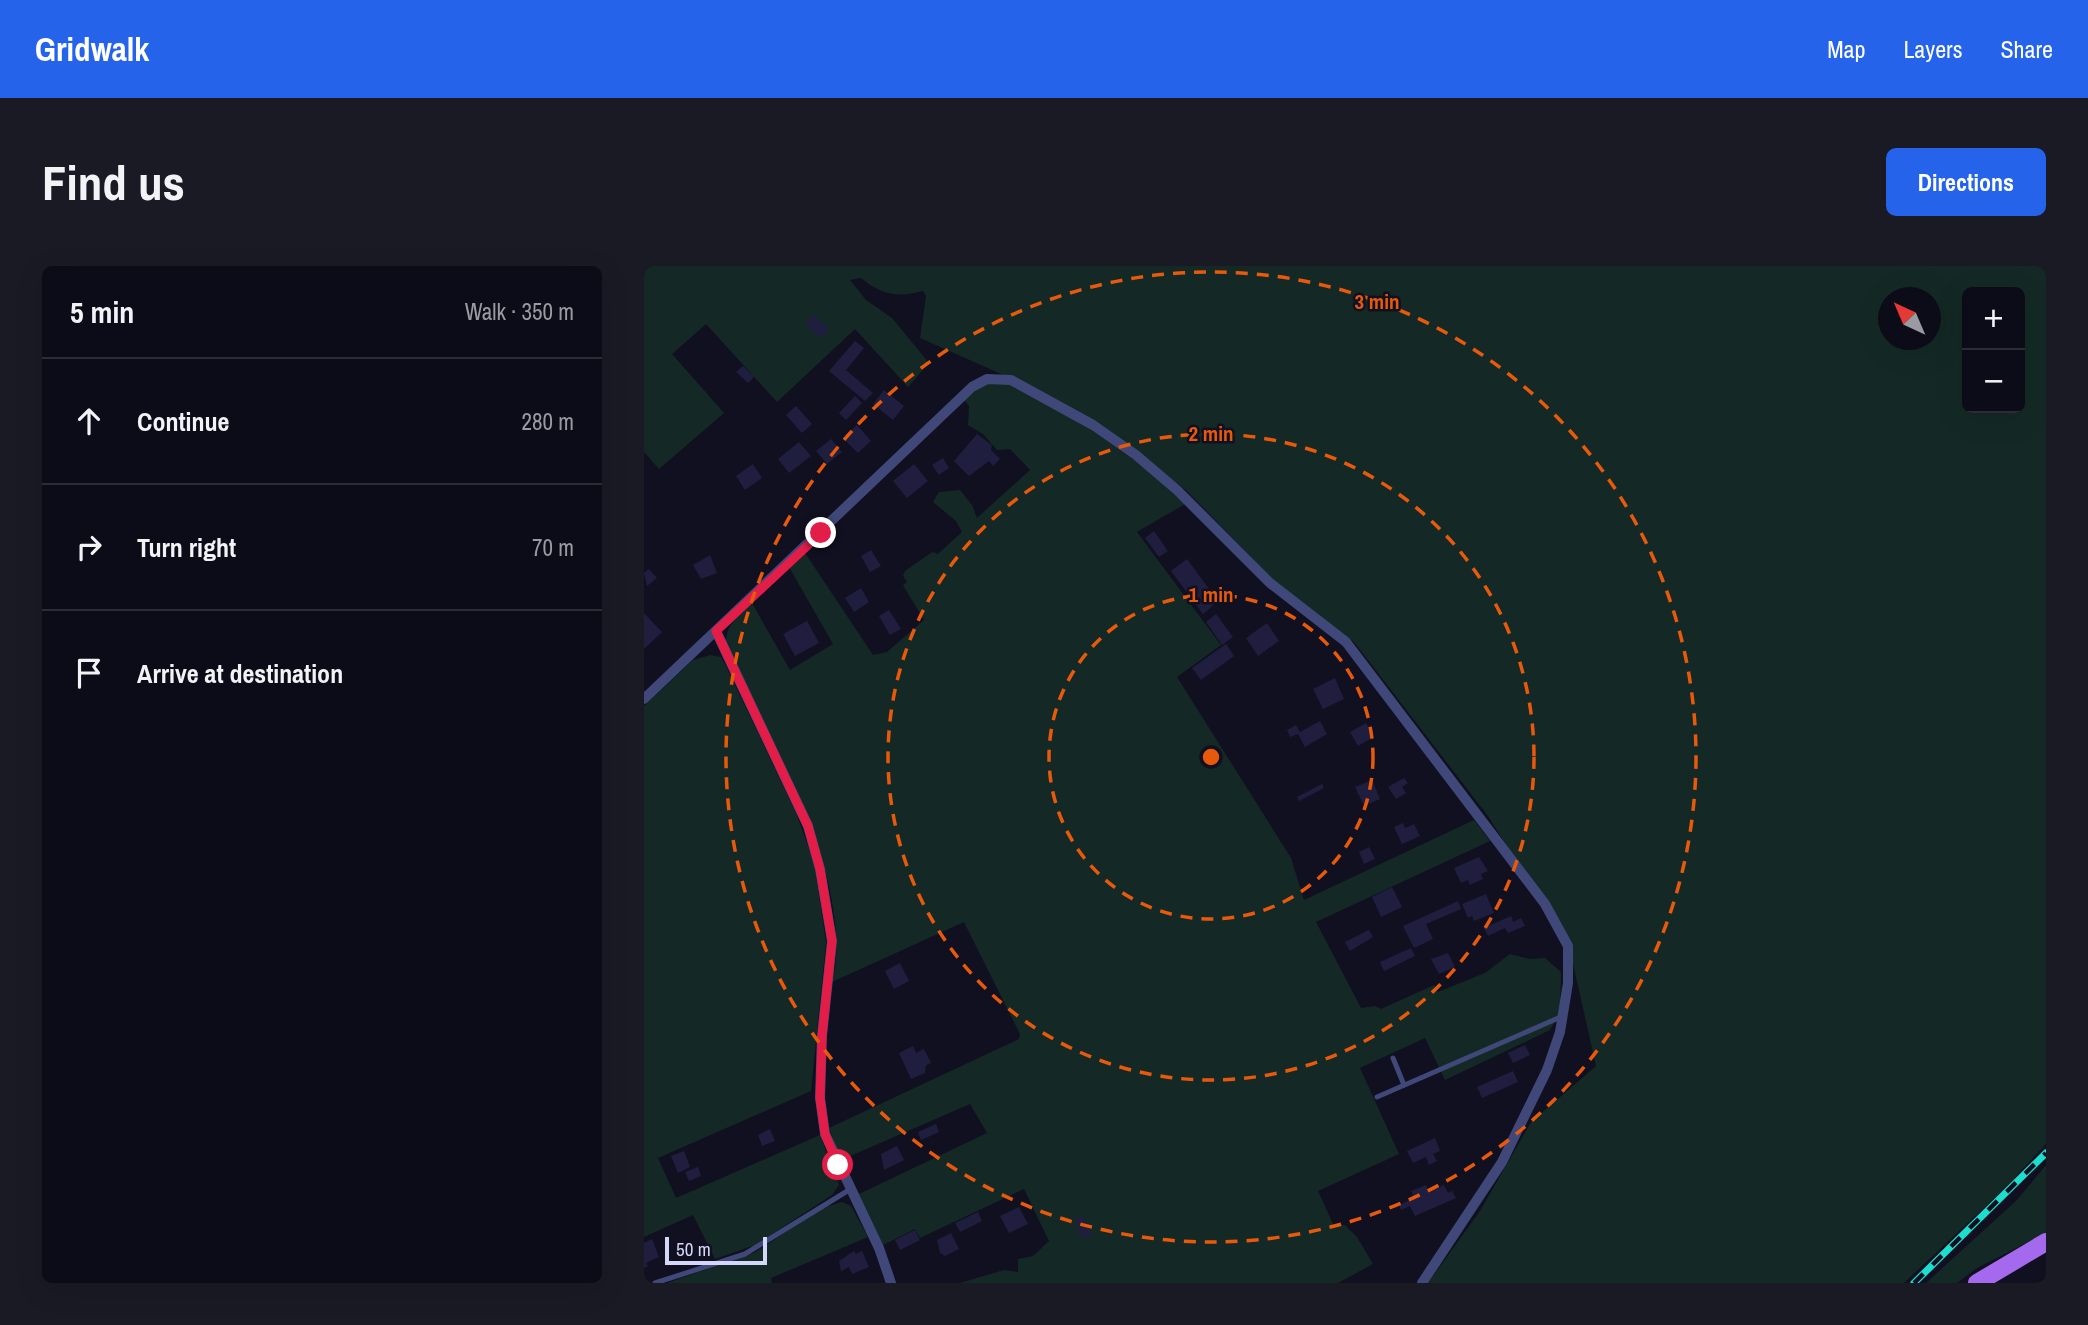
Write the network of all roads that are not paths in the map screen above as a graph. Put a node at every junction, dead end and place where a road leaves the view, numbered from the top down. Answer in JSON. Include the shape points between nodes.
{"nodes":[{"id":1,"x":716,"y":631,"type":"junction"},
{"id":2,"x":644,"y":699,"type":"edge"},
{"id":3,"x":1563,"y":1016,"type":"junction"},
{"id":4,"x":1393,"y":1058,"type":"dead end"},
{"id":5,"x":1404,"y":1085,"type":"junction"},
{"id":6,"x":1377,"y":1097,"type":"dead end"},
{"id":7,"x":849,"y":1190,"type":"junction"},
{"id":8,"x":2046,"y":1242,"type":"edge"},
{"id":9,"x":655,"y":1283,"type":"edge"},
{"id":10,"x":891,"y":1283,"type":"edge"},
{"id":11,"x":1422,"y":1283,"type":"edge"},
{"id":12,"x":1977,"y":1283,"type":"edge"}],
"edges":[{"from":1,"to":2,"type":"street"},
{"from":1,"to":3,"type":"street","via":[[972,387],[987,379],[1011,380],[1093,425],[1136,455],[1270,583],[1346,642],[1545,904],[1568,946]]},
{"from":1,"to":7,"type":"street","via":[[808,826],[820,869],[832,941],[820,1098],[825,1134]]},
{"from":3,"to":5,"type":"lane"},
{"from":3,"to":11,"type":"street","via":[[1547,1070],[1502,1162]]},
{"from":4,"to":5,"type":"lane"},
{"from":5,"to":6,"type":"lane"},
{"from":7,"to":9,"type":"lane","via":[[745,1254]]},
{"from":7,"to":10,"type":"street"},
{"from":8,"to":12,"type":"main road"}]}
